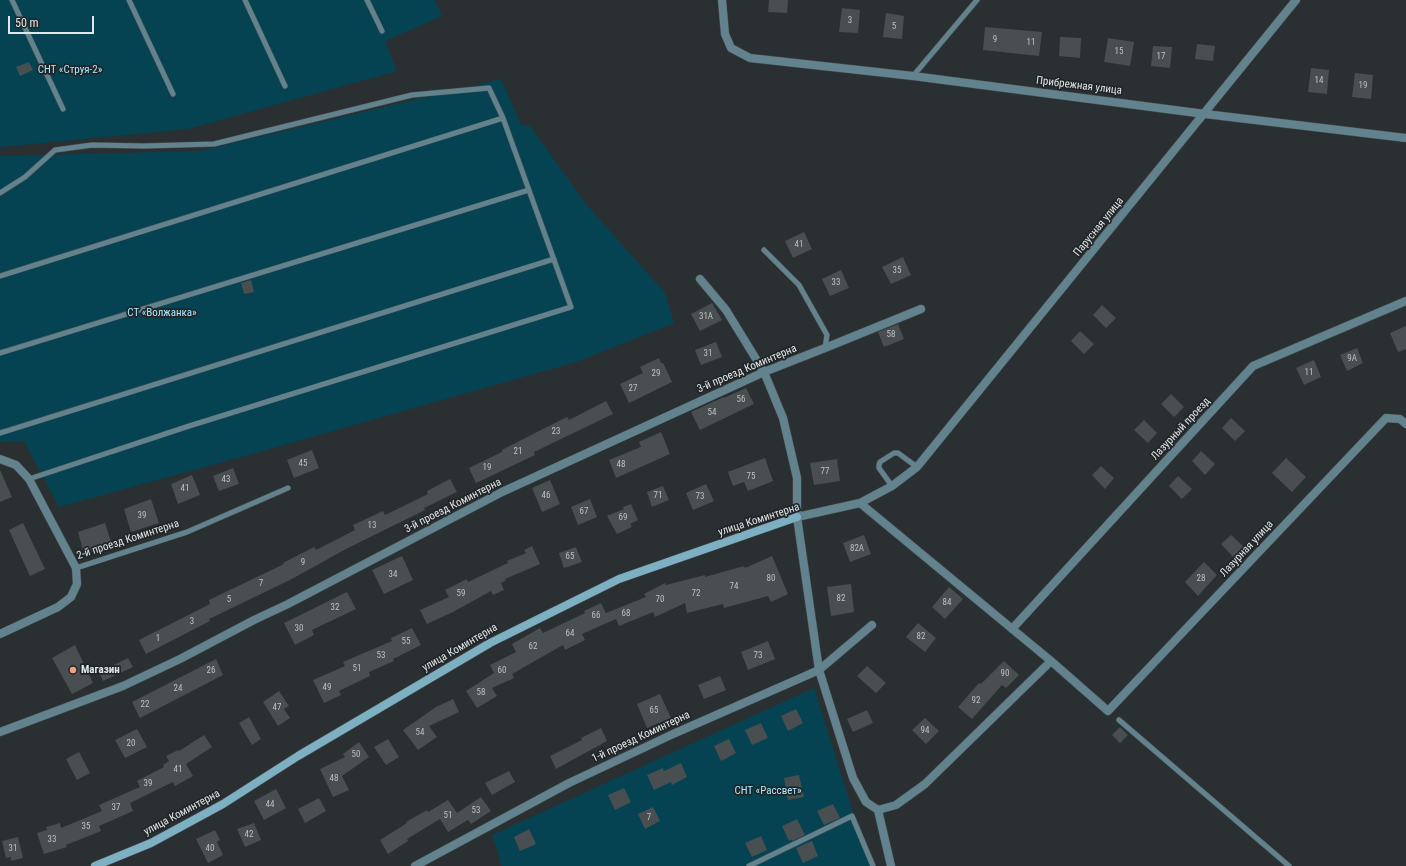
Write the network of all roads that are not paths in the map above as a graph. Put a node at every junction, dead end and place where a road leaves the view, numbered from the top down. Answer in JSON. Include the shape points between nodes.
{"nodes":[{"id":1,"x":12,"y":0,"type":"edge"},
{"id":2,"x":129,"y":0,"type":"edge"},
{"id":3,"x":245,"y":0,"type":"edge"},
{"id":4,"x":368,"y":0,"type":"edge"},
{"id":5,"x":722,"y":0,"type":"edge"},
{"id":6,"x":977,"y":0,"type":"edge"},
{"id":7,"x":1296,"y":0,"type":"edge"},
{"id":8,"x":382,"y":31,"type":"dead end"},
{"id":9,"x":913,"y":76,"type":"junction"},
{"id":10,"x":285,"y":86,"type":"dead end"},
{"id":11,"x":173,"y":94,"type":"dead end"},
{"id":12,"x":63,"y":109,"type":"dead end"},
{"id":13,"x":1205,"y":114,"type":"junction"},
{"id":14,"x":503,"y":118,"type":"junction"},
{"id":15,"x":1406,"y":138,"type":"edge"},
{"id":16,"x":529,"y":190,"type":"junction"},
{"id":17,"x":0,"y":193,"type":"edge"},
{"id":18,"x":764,"y":250,"type":"dead end"},
{"id":19,"x":554,"y":259,"type":"junction"},
{"id":20,"x":0,"y":276,"type":"edge"},
{"id":21,"x":700,"y":279,"type":"dead end"},
{"id":22,"x":1406,"y":301,"type":"edge"},
{"id":23,"x":921,"y":309,"type":"dead end"},
{"id":24,"x":826,"y":348,"type":"junction"},
{"id":25,"x":0,"y":353,"type":"edge"},
{"id":26,"x":764,"y":372,"type":"junction"},
{"id":27,"x":1406,"y":424,"type":"edge"},
{"id":28,"x":0,"y":433,"type":"edge"},
{"id":29,"x":0,"y":459,"type":"edge"},
{"id":30,"x":917,"y":467,"type":"junction"},
{"id":31,"x":29,"y":479,"type":"junction"},
{"id":32,"x":892,"y":486,"type":"junction"},
{"id":33,"x":288,"y":488,"type":"dead end"},
{"id":34,"x":860,"y":503,"type":"junction"},
{"id":35,"x":797,"y":518,"type":"junction"},
{"id":36,"x":76,"y":568,"type":"junction"},
{"id":37,"x":872,"y":625,"type":"dead end"},
{"id":38,"x":1012,"y":628,"type":"junction"},
{"id":39,"x":0,"y":634,"type":"edge"},
{"id":40,"x":1051,"y":661,"type":"junction"},
{"id":41,"x":819,"y":670,"type":"junction"},
{"id":42,"x":1119,"y":720,"type":"dead end"},
{"id":43,"x":0,"y":732,"type":"edge"},
{"id":44,"x":878,"y":810,"type":"junction"},
{"id":45,"x":96,"y":866,"type":"edge"},
{"id":46,"x":415,"y":866,"type":"edge"},
{"id":47,"x":749,"y":866,"type":"edge"},
{"id":48,"x":873,"y":866,"type":"edge"},
{"id":49,"x":891,"y":866,"type":"edge"},
{"id":50,"x":1289,"y":866,"type":"edge"}],
"edges":[{"from":1,"to":12,"type":"lane"},
{"from":2,"to":11,"type":"lane"},
{"from":3,"to":10,"type":"lane"},
{"from":4,"to":8,"type":"lane"},
{"from":5,"to":9,"type":"street","name":"Прибрежная улица","via":[[725,34],[731,48],[750,58]]},
{"from":6,"to":9,"type":"lane"},
{"from":7,"to":13,"type":"street","name":"Парусная улица"},
{"from":9,"to":13,"type":"street","name":"Прибрежная улица"},
{"from":13,"to":15,"type":"street","name":"Прибрежная улица"},
{"from":13,"to":30,"type":"street","name":"Парусная улица"},
{"from":14,"to":16,"type":"lane"},
{"from":14,"to":17,"type":"lane","via":[[489,88],[412,95],[214,144],[92,145],[56,150],[25,178]]},
{"from":14,"to":20,"type":"lane"},
{"from":16,"to":19,"type":"lane"},
{"from":16,"to":25,"type":"lane"},
{"from":18,"to":24,"type":"lane","via":[[799,285],[827,335]]},
{"from":19,"to":28,"type":"lane"},
{"from":19,"to":31,"type":"lane","via":[[571,307],[186,427]]},
{"from":21,"to":26,"type":"street","via":[[726,310]]},
{"from":22,"to":38,"type":"street","name":"Лазурный проезд","via":[[1253,366]]},
{"from":23,"to":24,"type":"street","name":"3-й проезд Коминтерна"},
{"from":24,"to":26,"type":"street","name":"3-й проезд Коминтерна"},
{"from":26,"to":35,"type":"street","via":[[783,418],[797,478]]},
{"from":26,"to":43,"type":"street","name":"3-й проезд Коминтерна","via":[[502,492],[288,604],[123,686]]},
{"from":27,"to":40,"type":"street","name":"Лазурная улица","via":[[1400,419],[1386,418],[1108,711]]},
{"from":29,"to":31,"type":"street","via":[[16,465]]},
{"from":30,"to":32,"type":"street","name":"улица Коминтерна"},
{"from":30,"to":32,"type":"lane","via":[[898,453],[880,462],[879,468]]},
{"from":31,"to":36,"type":"street"},
{"from":32,"to":34,"type":"street","name":"улица Коминтерна"},
{"from":33,"to":36,"type":"lane","name":"2-й проезд Коминтерна","via":[[187,532]]},
{"from":34,"to":35,"type":"street","name":"улица Коминтерна"},
{"from":34,"to":38,"type":"street"},
{"from":35,"to":41,"type":"street"},
{"from":35,"to":45,"type":"street","name":"улица Коминтерна","via":[[619,579],[490,643],[298,756],[223,804],[151,843]]},
{"from":36,"to":39,"type":"street","name":"2-й проезд Коминтерна","via":[[77,584],[71,597],[58,607]]},
{"from":37,"to":41,"type":"street","name":"1-й проезд Коминтерна"},
{"from":38,"to":40,"type":"street"},
{"from":40,"to":44,"type":"street","via":[[925,784],[896,805]]},
{"from":41,"to":44,"type":"street","via":[[853,778],[866,802]]},
{"from":41,"to":46,"type":"street","name":"1-й проезд Коминтерна","via":[[569,783]]},
{"from":42,"to":50,"type":"lane"},
{"from":44,"to":49,"type":"street"},
{"from":47,"to":48,"type":"lane","via":[[852,816]]}]}
